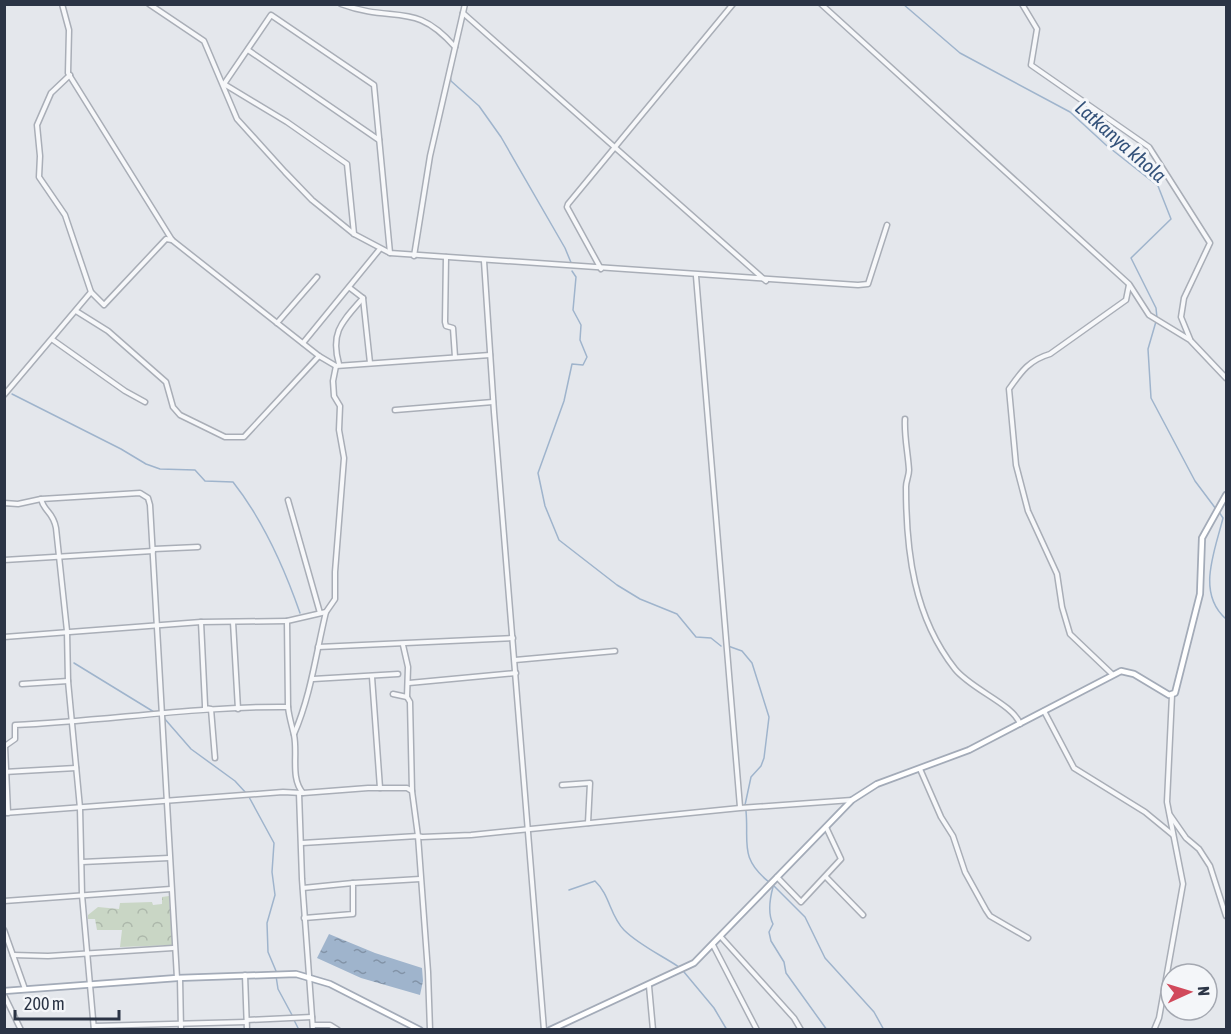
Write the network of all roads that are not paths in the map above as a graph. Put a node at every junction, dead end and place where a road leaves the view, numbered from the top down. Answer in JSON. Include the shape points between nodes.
{"nodes":[{"id":1,"x":62,"y":4,"type":"edge"},
{"id":2,"x":149,"y":4,"type":"edge"},
{"id":3,"x":341,"y":4,"type":"edge"},
{"id":4,"x":465,"y":4,"type":"edge"},
{"id":5,"x":733,"y":4,"type":"edge"},
{"id":6,"x":821,"y":4,"type":"edge"},
{"id":7,"x":1022,"y":4,"type":"edge"},
{"id":8,"x":463,"y":13,"type":"junction"},
{"id":9,"x":455,"y":46,"type":"junction"},
{"id":10,"x":248,"y":50,"type":"junction"},
{"id":11,"x":70,"y":75,"type":"junction"},
{"id":12,"x":224,"y":84,"type":"junction"},
{"id":13,"x":380,"y":140,"type":"junction"},
{"id":14,"x":616,"y":146,"type":"junction"},
{"id":15,"x":887,"y":225,"type":"dead end"},
{"id":16,"x":354,"y":234,"type":"junction"},
{"id":17,"x":172,"y":240,"type":"junction"},
{"id":18,"x":379,"y":250,"type":"junction"},
{"id":19,"x":390,"y":253,"type":"junction"},
{"id":20,"x":414,"y":256,"type":"junction"},
{"id":21,"x":446,"y":257,"type":"junction"},
{"id":22,"x":485,"y":261,"type":"junction"},
{"id":23,"x":602,"y":269,"type":"junction"},
{"id":24,"x":696,"y":276,"type":"junction"},
{"id":25,"x":317,"y":277,"type":"dead end"},
{"id":26,"x":765,"y":280,"type":"junction"},
{"id":27,"x":1129,"y":284,"type":"junction"},
{"id":28,"x":350,"y":288,"type":"junction"},
{"id":29,"x":91,"y":292,"type":"junction"},
{"id":30,"x":363,"y":298,"type":"junction"},
{"id":31,"x":76,"y":311,"type":"junction"},
{"id":32,"x":277,"y":323,"type":"junction"},
{"id":33,"x":53,"y":340,"type":"junction"},
{"id":34,"x":1190,"y":340,"type":"junction"},
{"id":35,"x":303,"y":343,"type":"junction"},
{"id":36,"x":490,"y":355,"type":"junction"},
{"id":37,"x":319,"y":356,"type":"junction"},
{"id":38,"x":455,"y":357,"type":"junction"},
{"id":39,"x":370,"y":363,"type":"junction"},
{"id":40,"x":337,"y":365,"type":"junction"},
{"id":41,"x":1226,"y":376,"type":"edge"},
{"id":42,"x":4,"y":395,"type":"edge"},
{"id":43,"x":145,"y":402,"type":"dead end"},
{"id":44,"x":493,"y":402,"type":"junction"},
{"id":45,"x":395,"y":410,"type":"dead end"},
{"id":46,"x":905,"y":420,"type":"dead end"},
{"id":47,"x":1225,"y":497,"type":"edge"},
{"id":48,"x":41,"y":499,"type":"junction"},
{"id":49,"x":288,"y":500,"type":"dead end"},
{"id":50,"x":4,"y":503,"type":"edge"},
{"id":51,"x":198,"y":547,"type":"dead end"},
{"id":52,"x":154,"y":550,"type":"junction"},
{"id":53,"x":60,"y":556,"type":"junction"},
{"id":54,"x":4,"y":560,"type":"edge"},
{"id":55,"x":326,"y":612,"type":"junction"},
{"id":56,"x":320,"y":613,"type":"junction"},
{"id":57,"x":287,"y":621,"type":"junction"},
{"id":58,"x":201,"y":622,"type":"junction"},
{"id":59,"x":233,"y":622,"type":"junction"},
{"id":60,"x":157,"y":626,"type":"junction"},
{"id":61,"x":67,"y":631,"type":"junction"},
{"id":62,"x":4,"y":637,"type":"edge"},
{"id":63,"x":513,"y":638,"type":"junction"},
{"id":64,"x":403,"y":645,"type":"junction"},
{"id":65,"x":318,"y":647,"type":"junction"},
{"id":66,"x":615,"y":651,"type":"dead end"},
{"id":67,"x":515,"y":660,"type":"junction"},
{"id":68,"x":516,"y":673,"type":"junction"},
{"id":69,"x":398,"y":674,"type":"dead end"},
{"id":70,"x":1112,"y":674,"type":"junction"},
{"id":71,"x":372,"y":677,"type":"junction"},
{"id":72,"x":313,"y":679,"type":"junction"},
{"id":73,"x":68,"y":681,"type":"junction"},
{"id":74,"x":409,"y":683,"type":"junction"},
{"id":75,"x":22,"y":684,"type":"dead end"},
{"id":76,"x":393,"y":694,"type":"dead end"},
{"id":77,"x":1172,"y":695,"type":"junction"},
{"id":78,"x":407,"y":698,"type":"junction"},
{"id":79,"x":288,"y":706,"type":"junction"},
{"id":80,"x":211,"y":709,"type":"junction"},
{"id":81,"x":238,"y":709,"type":"junction"},
{"id":82,"x":1043,"y":710,"type":"junction"},
{"id":83,"x":160,"y":714,"type":"junction"},
{"id":84,"x":72,"y":722,"type":"junction"},
{"id":85,"x":1020,"y":724,"type":"junction"},
{"id":86,"x":294,"y":734,"type":"junction"},
{"id":87,"x":5,"y":746,"type":"edge"},
{"id":88,"x":215,"y":758,"type":"dead end"},
{"id":89,"x":76,"y":768,"type":"junction"},
{"id":90,"x":920,"y":769,"type":"junction"},
{"id":91,"x":5,"y":772,"type":"edge"},
{"id":92,"x":562,"y":785,"type":"dead end"},
{"id":93,"x":380,"y":788,"type":"junction"},
{"id":94,"x":412,"y":791,"type":"junction"},
{"id":95,"x":301,"y":793,"type":"junction"},
{"id":96,"x":852,"y":800,"type":"junction"},
{"id":97,"x":165,"y":801,"type":"junction"},
{"id":98,"x":80,"y":808,"type":"junction"},
{"id":99,"x":740,"y":808,"type":"junction"},
{"id":100,"x":6,"y":813,"type":"edge"},
{"id":101,"x":1170,"y":814,"type":"junction"},
{"id":102,"x":588,"y":823,"type":"junction"},
{"id":103,"x":826,"y":827,"type":"junction"},
{"id":104,"x":529,"y":829,"type":"junction"},
{"id":105,"x":1173,"y":835,"type":"junction"},
{"id":106,"x":418,"y":836,"type":"junction"},
{"id":107,"x":302,"y":843,"type":"junction"},
{"id":108,"x":169,"y":858,"type":"junction"},
{"id":109,"x":82,"y":862,"type":"junction"},
{"id":110,"x":777,"y":877,"type":"junction"},
{"id":111,"x":826,"y":877,"type":"junction"},
{"id":112,"x":420,"y":879,"type":"junction"},
{"id":113,"x":353,"y":883,"type":"junction"},
{"id":114,"x":303,"y":888,"type":"junction"},
{"id":115,"x":171,"y":889,"type":"junction"},
{"id":116,"x":82,"y":895,"type":"junction"},
{"id":117,"x":4,"y":901,"type":"edge"},
{"id":118,"x":863,"y":915,"type":"dead end"},
{"id":119,"x":1227,"y":916,"type":"edge"},
{"id":120,"x":304,"y":918,"type":"junction"},
{"id":121,"x":4,"y":930,"type":"edge"},
{"id":122,"x":721,"y":937,"type":"junction"},
{"id":123,"x":1028,"y":938,"type":"dead end"},
{"id":124,"x":713,"y":945,"type":"junction"},
{"id":125,"x":172,"y":948,"type":"dead end"},
{"id":126,"x":89,"y":952,"type":"junction"},
{"id":127,"x":13,"y":955,"type":"junction"},
{"id":128,"x":245,"y":975,"type":"junction"},
{"id":129,"x":309,"y":975,"type":"junction"},
{"id":130,"x":179,"y":978,"type":"junction"},
{"id":131,"x":91,"y":985,"type":"junction"},
{"id":132,"x":649,"y":986,"type":"junction"},
{"id":133,"x":25,"y":989,"type":"junction"},
{"id":134,"x":4,"y":993,"type":"edge"},
{"id":135,"x":312,"y":1017,"type":"junction"},
{"id":136,"x":247,"y":1021,"type":"junction"},
{"id":137,"x":181,"y":1027,"type":"edge"},
{"id":138,"x":313,"y":1027,"type":"edge"},
{"id":139,"x":94,"y":1028,"type":"edge"},
{"id":140,"x":21,"y":1029,"type":"edge"},
{"id":141,"x":247,"y":1029,"type":"edge"},
{"id":142,"x":338,"y":1029,"type":"edge"},
{"id":143,"x":420,"y":1029,"type":"edge"},
{"id":144,"x":430,"y":1029,"type":"edge"},
{"id":145,"x":544,"y":1029,"type":"edge"},
{"id":146,"x":550,"y":1029,"type":"edge"},
{"id":147,"x":654,"y":1029,"type":"edge"},
{"id":148,"x":757,"y":1029,"type":"edge"},
{"id":149,"x":801,"y":1029,"type":"edge"},
{"id":150,"x":1154,"y":1029,"type":"edge"}],
"edges":[{"from":1,"to":11,"type":"street","via":[[69,30]]},
{"from":2,"to":12,"type":"street","via":[[204,41]]},
{"from":3,"to":9,"type":"street","via":[[358,11],[415,12],[441,27]]},
{"from":4,"to":8,"type":"street"},
{"from":5,"to":14,"type":"street"},
{"from":6,"to":27,"type":"street"},
{"from":7,"to":34,"type":"street","via":[[1037,29],[1031,65],[1149,147],[1210,243],[1184,298],[1181,317]]},
{"from":8,"to":9,"type":"street"},
{"from":8,"to":14,"type":"street"},
{"from":9,"to":20,"type":"street","via":[[430,156]]},
{"from":10,"to":12,"type":"street"},
{"from":10,"to":13,"type":"street"},
{"from":10,"to":13,"type":"street","via":[[273,15],[370,80],[375,84]]},
{"from":11,"to":17,"type":"street"},
{"from":11,"to":29,"type":"street","via":[[51,93],[36,125],[39,177],[65,215]]},
{"from":12,"to":16,"type":"street","via":[[237,119],[312,200]]},
{"from":12,"to":16,"type":"street","via":[[347,164]]},
{"from":13,"to":19,"type":"street"},
{"from":14,"to":23,"type":"street","via":[[567,207]]},
{"from":14,"to":26,"type":"street"},
{"from":15,"to":26,"type":"street","via":[[868,284]]},
{"from":16,"to":18,"type":"street"},
{"from":17,"to":29,"type":"street","via":[[166,239],[110,301],[104,304]]},
{"from":17,"to":32,"type":"street"},
{"from":18,"to":19,"type":"street"},
{"from":18,"to":28,"type":"street"},
{"from":19,"to":20,"type":"street"},
{"from":20,"to":21,"type":"street"},
{"from":21,"to":22,"type":"street"},
{"from":21,"to":38,"type":"street","via":[[445,321],[446,327],[453,328]]},
{"from":22,"to":23,"type":"street"},
{"from":22,"to":36,"type":"street","via":[[482,263]]},
{"from":23,"to":24,"type":"street"},
{"from":24,"to":26,"type":"street"},
{"from":24,"to":99,"type":"street"},
{"from":25,"to":32,"type":"street"},
{"from":27,"to":34,"type":"street","via":[[1149,315]]},
{"from":27,"to":70,"type":"street","via":[[1126,300],[1082,333],[1023,368],[1009,389],[1016,465],[1028,511],[1057,574],[1070,634]]},
{"from":28,"to":30,"type":"street"},
{"from":28,"to":35,"type":"street"},
{"from":29,"to":31,"type":"street"},
{"from":30,"to":39,"type":"street"},
{"from":30,"to":40,"type":"street","via":[[336,331]]},
{"from":31,"to":33,"type":"street"},
{"from":31,"to":37,"type":"street","via":[[108,331],[166,382],[173,407],[180,415],[225,437],[244,437]]},
{"from":32,"to":35,"type":"street"},
{"from":33,"to":42,"type":"street"},
{"from":33,"to":43,"type":"street"},
{"from":34,"to":41,"type":"street"},
{"from":35,"to":37,"type":"street"},
{"from":36,"to":38,"type":"street"},
{"from":36,"to":44,"type":"street"},
{"from":37,"to":40,"type":"street"},
{"from":38,"to":39,"type":"street"},
{"from":39,"to":40,"type":"street"},
{"from":40,"to":55,"type":"street","via":[[334,396],[340,406],[344,458],[336,590]]},
{"from":44,"to":45,"type":"street"},
{"from":44,"to":63,"type":"street"},
{"from":46,"to":85,"type":"street","via":[[908,550],[920,604],[956,670],[998,704],[1008,707]]},
{"from":47,"to":77,"type":"main road","via":[[1202,538],[1200,594],[1178,689]]},
{"from":48,"to":50,"type":"street"},
{"from":48,"to":52,"type":"street","via":[[140,493],[150,504]]},
{"from":48,"to":53,"type":"street","via":[[42,506],[55,517]]},
{"from":49,"to":56,"type":"street"},
{"from":51,"to":52,"type":"street"},
{"from":52,"to":53,"type":"street"},
{"from":52,"to":60,"type":"street"},
{"from":53,"to":54,"type":"street"},
{"from":53,"to":61,"type":"street"},
{"from":55,"to":56,"type":"street"},
{"from":55,"to":65,"type":"street"},
{"from":56,"to":57,"type":"street"},
{"from":57,"to":59,"type":"street"},
{"from":57,"to":79,"type":"street"},
{"from":58,"to":59,"type":"street"},
{"from":58,"to":60,"type":"street"},
{"from":58,"to":80,"type":"street","via":[[204,705]]},
{"from":59,"to":81,"type":"street"},
{"from":60,"to":61,"type":"street"},
{"from":60,"to":83,"type":"street"},
{"from":61,"to":62,"type":"street"},
{"from":61,"to":73,"type":"street"},
{"from":63,"to":64,"type":"street"},
{"from":63,"to":67,"type":"street"},
{"from":64,"to":65,"type":"street"},
{"from":64,"to":74,"type":"street"},
{"from":65,"to":72,"type":"street"},
{"from":66,"to":67,"type":"street"},
{"from":67,"to":68,"type":"street"},
{"from":68,"to":74,"type":"street"},
{"from":68,"to":104,"type":"street"},
{"from":69,"to":71,"type":"street"},
{"from":70,"to":77,"type":"main road","via":[[1121,670],[1134,674]]},
{"from":70,"to":82,"type":"main road"},
{"from":71,"to":72,"type":"street"},
{"from":71,"to":93,"type":"street"},
{"from":72,"to":86,"type":"street"},
{"from":73,"to":75,"type":"street"},
{"from":73,"to":84,"type":"street"},
{"from":74,"to":78,"type":"street"},
{"from":76,"to":78,"type":"street"},
{"from":77,"to":101,"type":"street","via":[[1167,802]]},
{"from":78,"to":94,"type":"street"},
{"from":79,"to":81,"type":"street"},
{"from":79,"to":86,"type":"street"},
{"from":80,"to":81,"type":"street"},
{"from":80,"to":83,"type":"street"},
{"from":80,"to":88,"type":"street"},
{"from":82,"to":85,"type":"main road"},
{"from":82,"to":105,"type":"street","via":[[1074,768],[1146,812]]},
{"from":83,"to":84,"type":"street"},
{"from":83,"to":97,"type":"street"},
{"from":84,"to":87,"type":"street","via":[[15,725],[15,739]]},
{"from":84,"to":89,"type":"street"},
{"from":85,"to":90,"type":"main road"},
{"from":86,"to":95,"type":"street","via":[[297,786]]},
{"from":87,"to":91,"type":"street"},
{"from":89,"to":91,"type":"street"},
{"from":89,"to":98,"type":"street"},
{"from":90,"to":96,"type":"main road","via":[[877,784]]},
{"from":90,"to":123,"type":"street","via":[[986,910]]},
{"from":91,"to":100,"type":"street"},
{"from":92,"to":102,"type":"street","via":[[590,783]]},
{"from":93,"to":94,"type":"street"},
{"from":93,"to":95,"type":"street"},
{"from":94,"to":106,"type":"street"},
{"from":95,"to":97,"type":"street"},
{"from":95,"to":107,"type":"street"},
{"from":96,"to":99,"type":"street"},
{"from":96,"to":103,"type":"main road"},
{"from":97,"to":98,"type":"street"},
{"from":97,"to":108,"type":"street"},
{"from":98,"to":100,"type":"street"},
{"from":98,"to":109,"type":"street"},
{"from":99,"to":102,"type":"street"},
{"from":101,"to":105,"type":"street"},
{"from":101,"to":119,"type":"street","via":[[1210,866]]},
{"from":102,"to":104,"type":"street"},
{"from":103,"to":110,"type":"main road"},
{"from":103,"to":111,"type":"street","via":[[841,860]]},
{"from":104,"to":106,"type":"street"},
{"from":104,"to":145,"type":"street"},
{"from":105,"to":150,"type":"street","via":[[1184,884]]},
{"from":106,"to":107,"type":"street"},
{"from":106,"to":112,"type":"street"},
{"from":107,"to":114,"type":"street"},
{"from":108,"to":109,"type":"street"},
{"from":108,"to":115,"type":"street"},
{"from":109,"to":116,"type":"street"},
{"from":110,"to":111,"type":"street","via":[[801,902]]},
{"from":110,"to":122,"type":"main road"},
{"from":111,"to":118,"type":"street"},
{"from":112,"to":113,"type":"street"},
{"from":112,"to":144,"type":"street"},
{"from":113,"to":114,"type":"street"},
{"from":113,"to":120,"type":"street","via":[[353,914]]},
{"from":114,"to":120,"type":"street"},
{"from":115,"to":116,"type":"street"},
{"from":115,"to":130,"type":"street"},
{"from":116,"to":117,"type":"street"},
{"from":116,"to":126,"type":"street"},
{"from":120,"to":129,"type":"street"},
{"from":121,"to":127,"type":"street"},
{"from":122,"to":124,"type":"main road"},
{"from":122,"to":149,"type":"street"},
{"from":124,"to":132,"type":"main road","via":[[694,963]]},
{"from":124,"to":148,"type":"street"},
{"from":125,"to":126,"type":"street"},
{"from":126,"to":127,"type":"street"},
{"from":126,"to":131,"type":"street"},
{"from":127,"to":133,"type":"street"},
{"from":128,"to":129,"type":"main road"},
{"from":128,"to":130,"type":"main road"},
{"from":128,"to":136,"type":"street"},
{"from":129,"to":135,"type":"street"},
{"from":129,"to":143,"type":"main road"},
{"from":130,"to":131,"type":"main road"},
{"from":130,"to":137,"type":"street"},
{"from":131,"to":133,"type":"main road"},
{"from":131,"to":139,"type":"street"},
{"from":132,"to":146,"type":"main road"},
{"from":132,"to":147,"type":"street"},
{"from":133,"to":134,"type":"main road"},
{"from":134,"to":140,"type":"street"},
{"from":135,"to":136,"type":"street"},
{"from":135,"to":138,"type":"street"},
{"from":136,"to":137,"type":"street"},
{"from":136,"to":141,"type":"street"},
{"from":137,"to":139,"type":"street"},
{"from":138,"to":142,"type":"street","via":[[330,1025]]}]}
